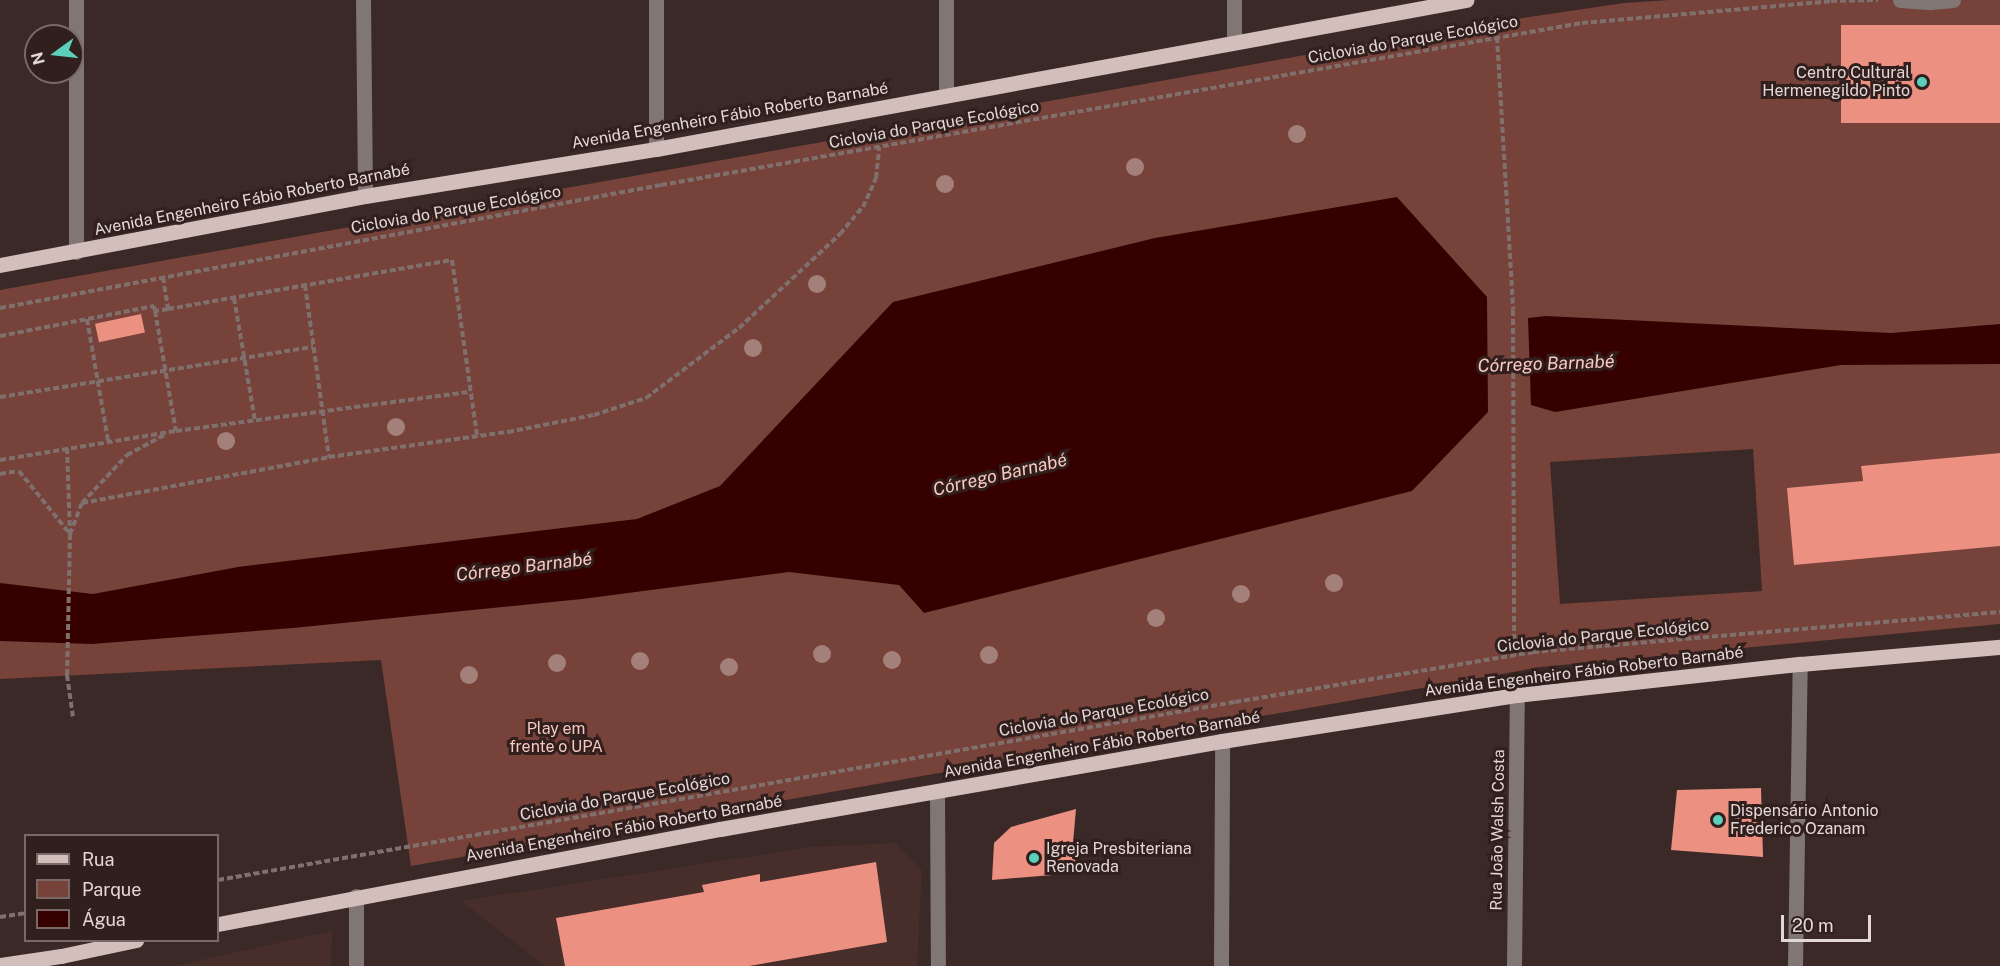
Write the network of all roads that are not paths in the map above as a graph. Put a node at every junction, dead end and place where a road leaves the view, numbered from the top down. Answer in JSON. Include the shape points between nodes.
{"nodes":[{"id":1,"x":76,"y":0,"type":"edge"},
{"id":2,"x":363,"y":0,"type":"edge"},
{"id":3,"x":656,"y":0,"type":"edge"},
{"id":4,"x":946,"y":0,"type":"edge"},
{"id":5,"x":1234,"y":0,"type":"edge"},
{"id":6,"x":1466,"y":0,"type":"edge"},
{"id":7,"x":1900,"y":0,"type":"edge"},
{"id":8,"x":1953,"y":0,"type":"edge"},
{"id":9,"x":1234,"y":42,"type":"junction"},
{"id":10,"x":946,"y":95,"type":"junction"},
{"id":11,"x":656,"y":149,"type":"junction"},
{"id":12,"x":366,"y":196,"type":"junction"},
{"id":13,"x":76,"y":252,"type":"junction"},
{"id":14,"x":0,"y":265,"type":"edge"},
{"id":15,"x":2000,"y":646,"type":"edge"},
{"id":16,"x":1800,"y":664,"type":"junction"},
{"id":17,"x":1517,"y":695,"type":"junction"},
{"id":18,"x":1222,"y":741,"type":"junction"},
{"id":19,"x":938,"y":792,"type":"junction"},
{"id":20,"x":356,"y":896,"type":"junction"},
{"id":21,"x":219,"y":924,"type":"edge"},
{"id":22,"x":129,"y":942,"type":"edge"},
{"id":23,"x":61,"y":961,"type":"edge"},
{"id":24,"x":0,"y":965,"type":"edge"},
{"id":25,"x":356,"y":966,"type":"edge"},
{"id":26,"x":938,"y":966,"type":"edge"},
{"id":27,"x":1221,"y":966,"type":"edge"},
{"id":28,"x":1514,"y":966,"type":"edge"},
{"id":29,"x":1795,"y":966,"type":"edge"}],
"edges":[{"from":1,"to":13,"type":"street"},
{"from":2,"to":12,"type":"street"},
{"from":3,"to":11,"type":"street"},
{"from":4,"to":10,"type":"street"},
{"from":5,"to":9,"type":"street"},
{"from":6,"to":9,"type":"main road","name":"Avenida Engenheiro Fábio Roberto Barnabé"},
{"from":7,"to":8,"type":"street"},
{"from":9,"to":10,"type":"main road","name":"Avenida Engenheiro Fábio Roberto Barnabé"},
{"from":10,"to":11,"type":"main road","name":"Avenida Engenheiro Fábio Roberto Barnabé"},
{"from":11,"to":12,"type":"main road","name":"Avenida Engenheiro Fábio Roberto Barnabé"},
{"from":12,"to":13,"type":"main road","name":"Avenida Engenheiro Fábio Roberto Barnabé"},
{"from":13,"to":14,"type":"main road","name":"Avenida Engenheiro Fábio Roberto Barnabé"},
{"from":15,"to":16,"type":"main road","name":"Avenida Engenheiro Fábio Roberto Barnabé"},
{"from":16,"to":17,"type":"main road","name":"Avenida Engenheiro Fábio Roberto Barnabé"},
{"from":16,"to":29,"type":"street"},
{"from":17,"to":18,"type":"main road","name":"Avenida Engenheiro Fábio Roberto Barnabé"},
{"from":17,"to":28,"type":"street","name":"Rua João Walsh Costa"},
{"from":18,"to":19,"type":"main road","name":"Avenida Engenheiro Fábio Roberto Barnabé"},
{"from":18,"to":27,"type":"street"},
{"from":19,"to":20,"type":"main road","name":"Avenida Engenheiro Fábio Roberto Barnabé"},
{"from":19,"to":26,"type":"street"},
{"from":20,"to":21,"type":"main road","name":"Avenida Engenheiro Fábio Roberto Barnabé"},
{"from":20,"to":25,"type":"street"},
{"from":22,"to":23,"type":"main road"},
{"from":23,"to":24,"type":"main road"}]}
